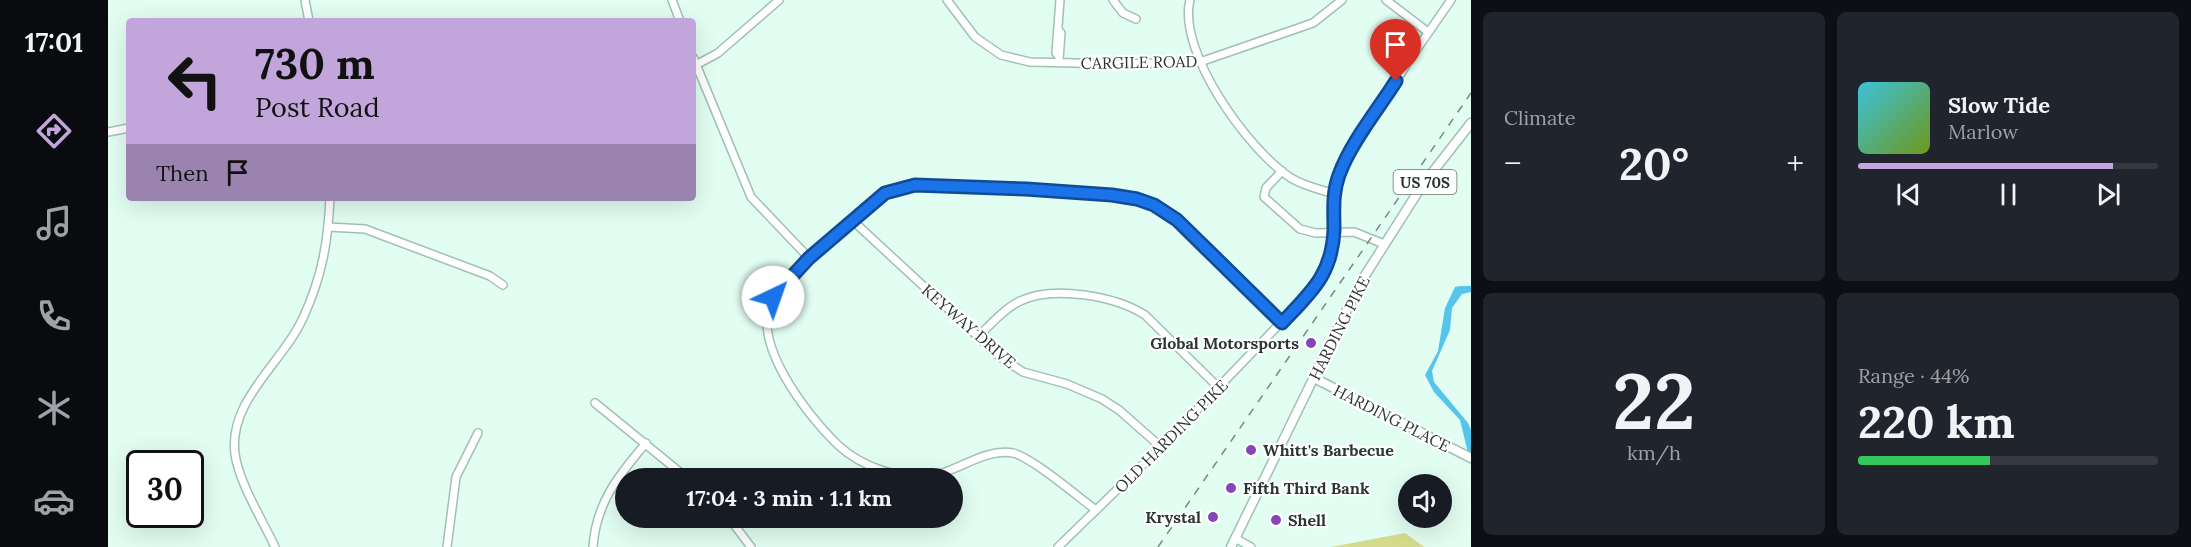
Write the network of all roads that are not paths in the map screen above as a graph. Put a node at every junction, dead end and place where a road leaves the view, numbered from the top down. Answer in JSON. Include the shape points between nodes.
{"nodes":[{"id":1,"x":305,"y":0,"type":"edge"},
{"id":2,"x":672,"y":0,"type":"edge"},
{"id":3,"x":779,"y":0,"type":"edge"},
{"id":4,"x":947,"y":0,"type":"edge"},
{"id":5,"x":1060,"y":0,"type":"edge"},
{"id":6,"x":1113,"y":0,"type":"edge"},
{"id":7,"x":1190,"y":0,"type":"edge"},
{"id":8,"x":1342,"y":0,"type":"edge"},
{"id":9,"x":1386,"y":0,"type":"edge"},
{"id":10,"x":1451,"y":0,"type":"edge"},
{"id":11,"x":308,"y":18,"type":"edge"},
{"id":12,"x":679,"y":18,"type":"edge"},
{"id":13,"x":1136,"y":19,"type":"dead end"},
{"id":14,"x":1428,"y":32,"type":"junction"},
{"id":15,"x":1059,"y":60,"type":"junction"},
{"id":16,"x":1200,"y":62,"type":"junction"},
{"id":17,"x":696,"y":65,"type":"edge"},
{"id":18,"x":696,"y":68,"type":"edge"},
{"id":19,"x":1471,"y":123,"type":"edge"},
{"id":20,"x":126,"y":129,"type":"edge"},
{"id":21,"x":108,"y":132,"type":"edge"},
{"id":22,"x":1282,"y":171,"type":"junction"},
{"id":23,"x":1334,"y":194,"type":"junction"},
{"id":24,"x":330,"y":201,"type":"edge"},
{"id":25,"x":852,"y":220,"type":"junction"},
{"id":26,"x":328,"y":227,"type":"junction"},
{"id":27,"x":1334,"y":232,"type":"junction"},
{"id":28,"x":1384,"y":244,"type":"junction"},
{"id":29,"x":809,"y":258,"type":"junction"},
{"id":30,"x":502,"y":285,"type":"dead end"},
{"id":31,"x":1282,"y":323,"type":"junction"},
{"id":32,"x":978,"y":337,"type":"junction"},
{"id":33,"x":1314,"y":378,"type":"junction"},
{"id":34,"x":1219,"y":388,"type":"junction"},
{"id":35,"x":595,"y":403,"type":"dead end"},
{"id":36,"x":478,"y":434,"type":"dead end"},
{"id":37,"x":645,"y":443,"type":"junction"},
{"id":38,"x":1161,"y":447,"type":"junction"},
{"id":39,"x":1467,"y":456,"type":"edge"},
{"id":40,"x":675,"y":468,"type":"edge"},
{"id":41,"x":1096,"y":510,"type":"junction"},
{"id":42,"x":737,"y":528,"type":"edge"},
{"id":43,"x":1235,"y":538,"type":"junction"},
{"id":44,"x":275,"y":547,"type":"edge"},
{"id":45,"x":447,"y":547,"type":"edge"},
{"id":46,"x":593,"y":547,"type":"edge"},
{"id":47,"x":751,"y":547,"type":"edge"},
{"id":48,"x":1058,"y":547,"type":"edge"},
{"id":49,"x":1231,"y":547,"type":"edge"},
{"id":50,"x":1251,"y":547,"type":"edge"}],
"edges":[{"from":1,"to":11,"type":"street"},
{"from":2,"to":12,"type":"street"},
{"from":3,"to":17,"type":"street","via":[[718,53]]},
{"from":4,"to":15,"type":"street","name":"CARGILE ROAD","via":[[975,37],[990,49],[1015,60]]},
{"from":5,"to":15,"type":"street"},
{"from":6,"to":13,"type":"street","via":[[1124,13]]},
{"from":7,"to":16,"type":"street","via":[[1190,29]]},
{"from":8,"to":16,"type":"street","name":"CARGILE ROAD","via":[[1313,23]]},
{"from":9,"to":14,"type":"street"},
{"from":10,"to":14,"type":"street","name":"OLD HARDING PIKE"},
{"from":14,"to":23,"type":"street","name":"OLD HARDING PIKE","via":[[1347,157]]},
{"from":15,"to":16,"type":"street","name":"CARGILE ROAD"},
{"from":16,"to":22,"type":"street","via":[[1215,93]]},
{"from":18,"to":29,"type":"street","via":[[751,197]]},
{"from":19,"to":28,"type":"main road","name":"HARDING PIKE","number":"US 70S","via":[[1421,187]]},
{"from":20,"to":21,"type":"street"},
{"from":22,"to":23,"type":"street","via":[[1303,184]]},
{"from":22,"to":27,"type":"street","via":[[1266,188],[1266,202],[1300,230]]},
{"from":23,"to":27,"type":"street","name":"OLD HARDING PIKE"},
{"from":24,"to":26,"type":"street"},
{"from":25,"to":29,"type":"street"},
{"from":25,"to":31,"type":"street","via":[[885,193],[915,185],[1090,193],[1137,199],[1177,220]]},
{"from":25,"to":32,"type":"street","name":"KEYWAY DRIVE"},
{"from":26,"to":30,"type":"street","via":[[365,229],[490,276]]},
{"from":26,"to":44,"type":"street","via":[[321,275],[303,318],[243,408],[236,431],[235,456]]},
{"from":27,"to":28,"type":"street","via":[[1364,234]]},
{"from":27,"to":31,"type":"street","name":"OLD HARDING PIKE","via":[[1331,256],[1320,282]]},
{"from":28,"to":33,"type":"main road","name":"HARDING PIKE","number":"US 70S","via":[[1359,285]]},
{"from":29,"to":41,"type":"street","via":[[773,297],[766,316],[767,334],[798,397],[841,447],[884,470],[916,477],[933,476],[982,458],[1011,453],[1030,462]]},
{"from":31,"to":34,"type":"street","name":"OLD HARDING PIKE"},
{"from":32,"to":34,"type":"street","via":[[1022,300],[1059,295],[1105,298],[1145,315]]},
{"from":32,"to":38,"type":"street","name":"KEYWAY DRIVE","via":[[1023,372],[1102,399]]},
{"from":33,"to":39,"type":"main road","name":"HARDING PLACE"},
{"from":33,"to":43,"type":"main road","name":"HARDING PIKE","number":"US 70S"},
{"from":34,"to":38,"type":"street","name":"OLD HARDING PIKE"},
{"from":35,"to":37,"type":"street"},
{"from":36,"to":45,"type":"street","via":[[456,477]]},
{"from":37,"to":40,"type":"street"},
{"from":37,"to":46,"type":"street","via":[[601,505]]},
{"from":38,"to":41,"type":"street","name":"OLD HARDING PIKE"},
{"from":41,"to":48,"type":"street","name":"OLD HARDING PIKE"},
{"from":42,"to":47,"type":"street"},
{"from":43,"to":49,"type":"main road","name":"HARDING PIKE","number":"US 70S"},
{"from":43,"to":50,"type":"street"}]}
